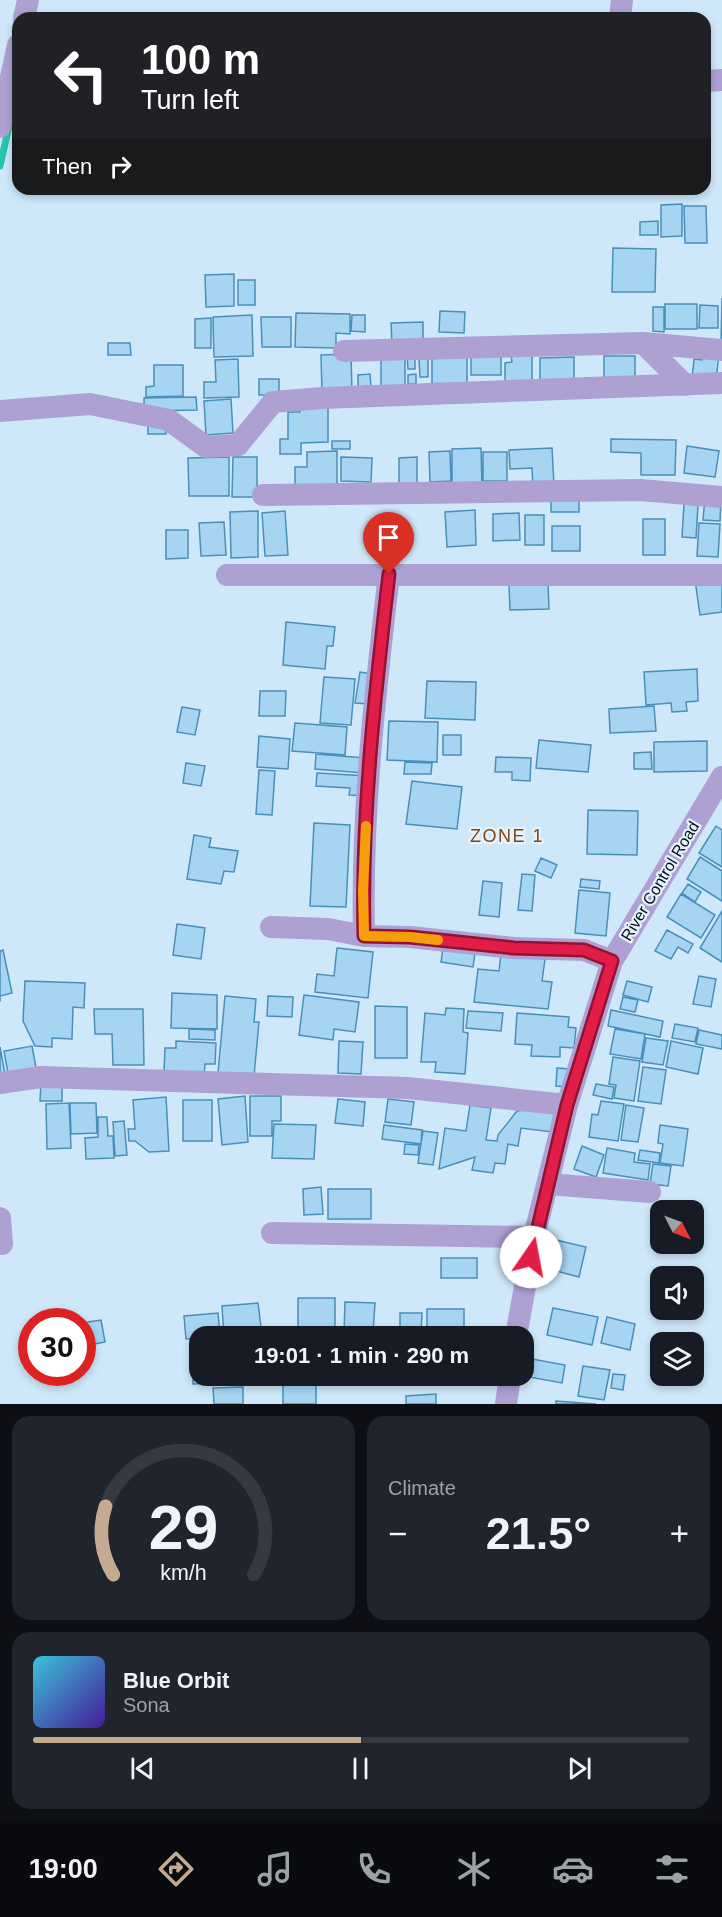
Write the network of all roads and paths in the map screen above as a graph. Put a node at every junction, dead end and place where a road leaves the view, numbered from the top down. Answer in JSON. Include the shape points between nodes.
{"nodes":[{"id":1,"x":12,"y":82,"type":"edge"},
{"id":2,"x":7,"y":112,"type":"edge"},
{"id":3,"x":643,"y":342,"type":"junction"},
{"id":4,"x":722,"y":350,"type":"edge"},
{"id":5,"x":344,"y":351,"type":"dead end"},
{"id":6,"x":722,"y":383,"type":"edge"},
{"id":7,"x":685,"y":385,"type":"junction"},
{"id":8,"x":0,"y":411,"type":"edge"},
{"id":9,"x":263,"y":495,"type":"dead end"},
{"id":10,"x":722,"y":497,"type":"edge"},
{"id":11,"x":389,"y":574,"type":"junction"},
{"id":12,"x":227,"y":575,"type":"dead end"},
{"id":13,"x":722,"y":575,"type":"edge"},
{"id":14,"x":722,"y":777,"type":"edge"},
{"id":15,"x":271,"y":927,"type":"dead end"},
{"id":16,"x":364,"y":936,"type":"junction"},
{"id":17,"x":612,"y":961,"type":"junction"},
{"id":18,"x":0,"y":1083,"type":"edge"},
{"id":19,"x":567,"y":1105,"type":"junction"},
{"id":20,"x":548,"y":1184,"type":"junction"},
{"id":21,"x":650,"y":1192,"type":"dead end"},
{"id":22,"x":0,"y":1218,"type":"edge"},
{"id":23,"x":272,"y":1233,"type":"dead end"},
{"id":24,"x":534,"y":1237,"type":"junction"},
{"id":25,"x":2,"y":1244,"type":"dead end"},
{"id":26,"x":518,"y":1326,"type":"edge"},
{"id":27,"x":509,"y":1386,"type":"edge"},
{"id":28,"x":506,"y":1404,"type":"edge"}],
"edges":[{"from":1,"to":2,"type":"street"},
{"from":3,"to":4,"type":"street"},
{"from":3,"to":5,"type":"street"},
{"from":3,"to":7,"type":"street"},
{"from":6,"to":7,"type":"street"},
{"from":7,"to":8,"type":"street","via":[[273,402],[238,445],[206,447],[169,420],[90,404]]},
{"from":9,"to":10,"type":"street","via":[[640,490]]},
{"from":11,"to":12,"type":"street"},
{"from":11,"to":13,"type":"street"},
{"from":11,"to":16,"type":"street","via":[[374,698]]},
{"from":14,"to":17,"type":"street","name":"River Control Road"},
{"from":15,"to":16,"type":"street","via":[[328,929]]},
{"from":16,"to":17,"type":"street","via":[[584,950]]},
{"from":17,"to":19,"type":"street","name":"River Control Road"},
{"from":18,"to":19,"type":"street","via":[[41,1077],[408,1088]]},
{"from":19,"to":20,"type":"street","name":"River Control Road"},
{"from":20,"to":21,"type":"street"},
{"from":20,"to":24,"type":"street","name":"River Control Road"},
{"from":22,"to":25,"type":"street"},
{"from":23,"to":24,"type":"street"},
{"from":24,"to":26,"type":"street","name":"River Control Road"},
{"from":27,"to":28,"type":"street"}]}
